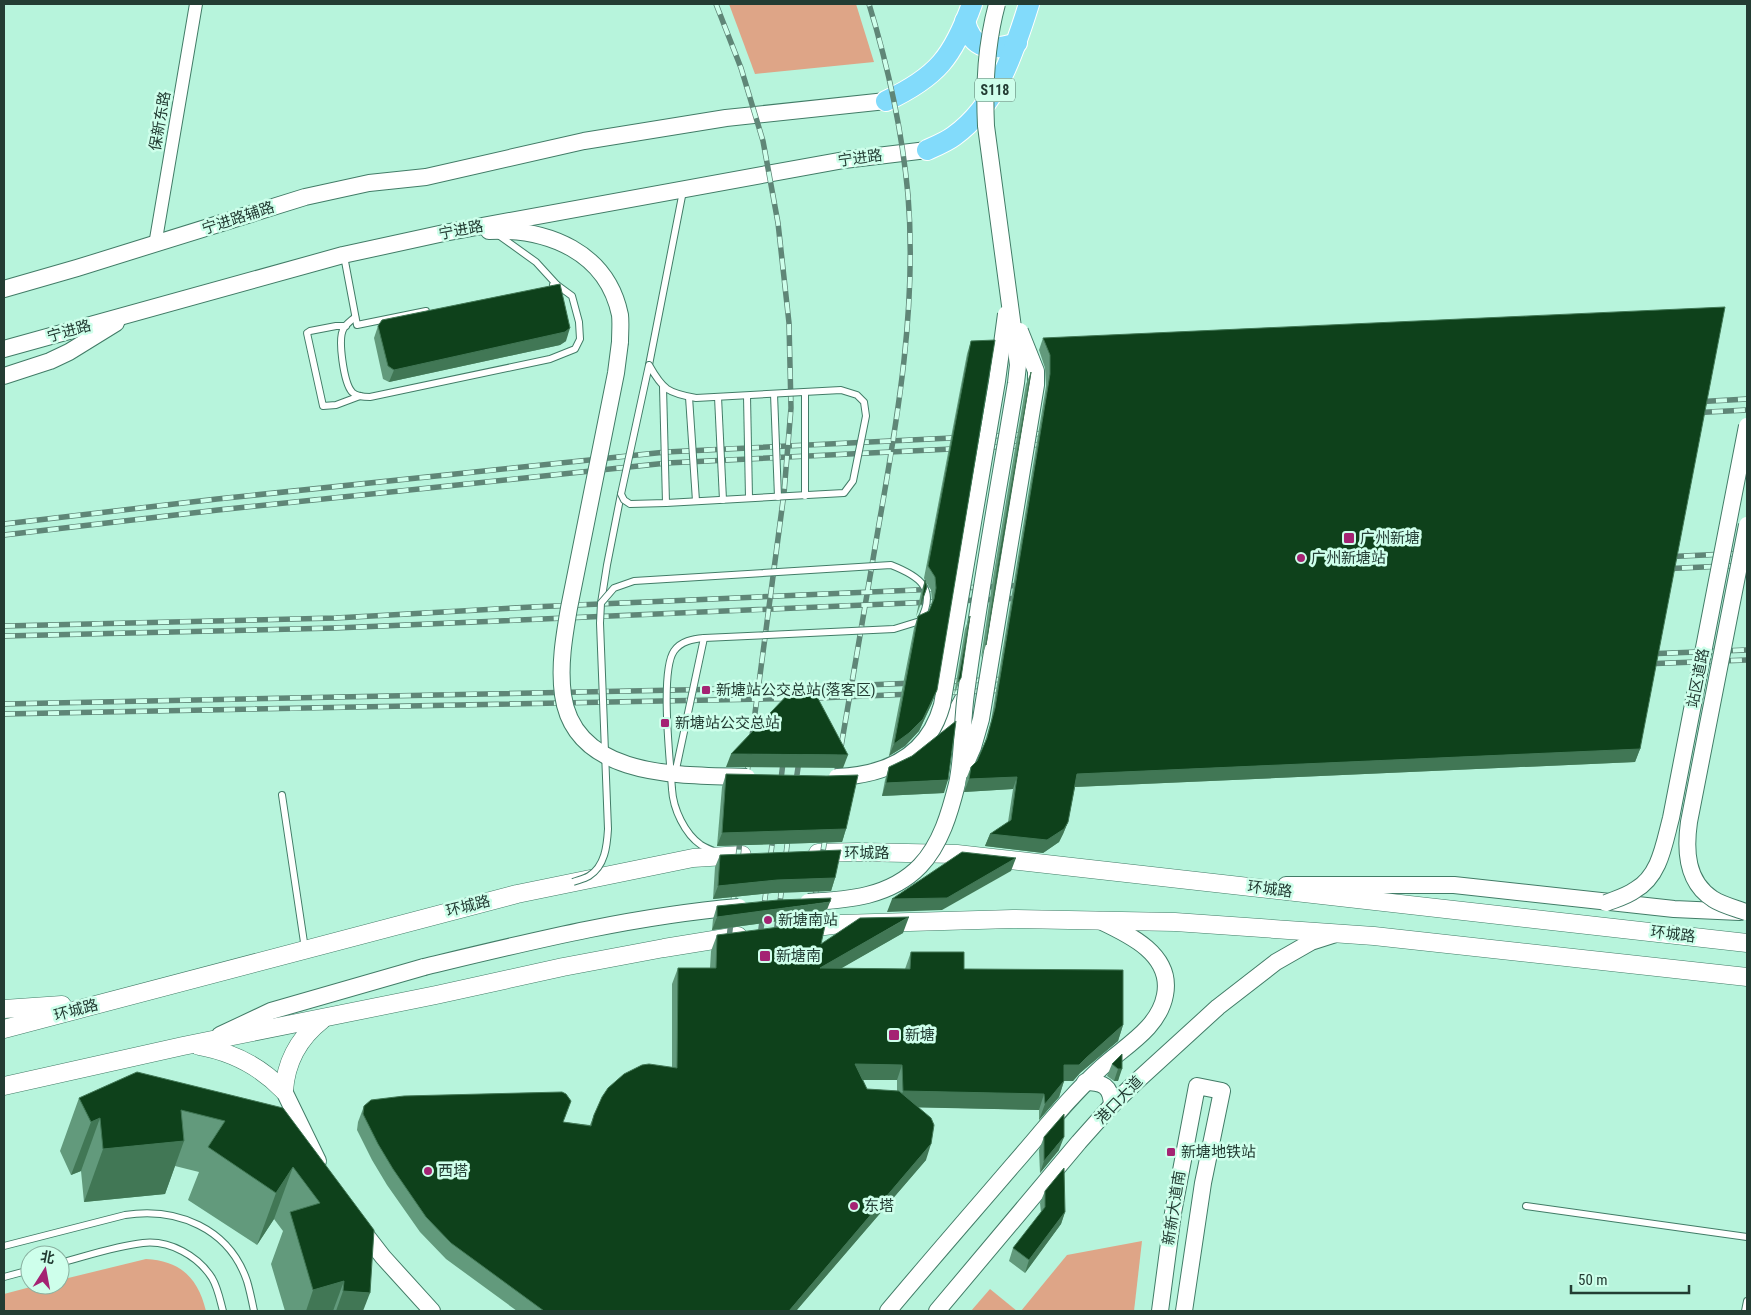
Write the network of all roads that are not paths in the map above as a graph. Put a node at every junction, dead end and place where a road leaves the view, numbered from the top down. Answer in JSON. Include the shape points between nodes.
{"nodes":[{"id":1,"x":196,"y":4,"type":"edge"},
{"id":2,"x":998,"y":4,"type":"edge"},
{"id":3,"x":1029,"y":4,"type":"edge"},
{"id":4,"x":968,"y":13,"type":"edge"},
{"id":5,"x":1017,"y":43,"type":"junction"},
{"id":6,"x":886,"y":101,"type":"joint"},
{"id":7,"x":927,"y":150,"type":"joint"},
{"id":8,"x":683,"y":190,"type":"junction"},
{"id":9,"x":492,"y":231,"type":"junction"},
{"id":10,"x":444,"y":233,"type":"junction"},
{"id":11,"x":155,"y":244,"type":"junction"},
{"id":12,"x":343,"y":255,"type":"junction"},
{"id":13,"x":1006,"y":276,"type":"junction"},
{"id":14,"x":557,"y":285,"type":"junction"},
{"id":15,"x":547,"y":286,"type":"edge"},
{"id":16,"x":4,"y":289,"type":"edge"},
{"id":17,"x":433,"y":310,"type":"edge"},
{"id":18,"x":1012,"y":312,"type":"junction"},
{"id":19,"x":133,"y":313,"type":"junction"},
{"id":20,"x":355,"y":317,"type":"junction"},
{"id":21,"x":346,"y":326,"type":"junction"},
{"id":22,"x":4,"y":349,"type":"edge"},
{"id":23,"x":649,"y":365,"type":"junction"},
{"id":24,"x":4,"y":376,"type":"edge"},
{"id":25,"x":663,"y":387,"type":"junction"},
{"id":26,"x":805,"y":392,"type":"junction"},
{"id":27,"x":774,"y":394,"type":"junction"},
{"id":28,"x":360,"y":396,"type":"junction"},
{"id":29,"x":747,"y":396,"type":"junction"},
{"id":30,"x":689,"y":397,"type":"junction"},
{"id":31,"x":718,"y":397,"type":"junction"},
{"id":32,"x":1747,"y":426,"type":"edge"},
{"id":33,"x":621,"y":494,"type":"junction"},
{"id":34,"x":805,"y":496,"type":"junction"},
{"id":35,"x":778,"y":497,"type":"junction"},
{"id":36,"x":750,"y":498,"type":"junction"},
{"id":37,"x":723,"y":500,"type":"junction"},
{"id":38,"x":696,"y":502,"type":"junction"},
{"id":39,"x":666,"y":503,"type":"junction"},
{"id":40,"x":1747,"y":525,"type":"edge"},
{"id":41,"x":601,"y":603,"type":"junction"},
{"id":42,"x":704,"y":638,"type":"junction"},
{"id":43,"x":966,"y":694,"type":"junction"},
{"id":44,"x":917,"y":748,"type":"junction"},
{"id":45,"x":760,"y":777,"type":"edge"},
{"id":46,"x":817,"y":778,"type":"edge"},
{"id":47,"x":957,"y":781,"type":"junction"},
{"id":48,"x":672,"y":789,"type":"junction"},
{"id":49,"x":282,"y":795,"type":"dead end"},
{"id":50,"x":801,"y":853,"type":"edge"},
{"id":51,"x":750,"y":854,"type":"joint"},
{"id":52,"x":573,"y":882,"type":"junction"},
{"id":53,"x":1240,"y":885,"type":"junction"},
{"id":54,"x":794,"y":902,"type":"edge"},
{"id":55,"x":1606,"y":902,"type":"junction"},
{"id":56,"x":759,"y":905,"type":"edge"},
{"id":57,"x":1746,"y":912,"type":"edge"},
{"id":58,"x":1097,"y":920,"type":"junction"},
{"id":59,"x":783,"y":931,"type":"edge"},
{"id":60,"x":1339,"y":932,"type":"junction"},
{"id":61,"x":755,"y":934,"type":"edge"},
{"id":62,"x":1747,"y":943,"type":"edge"},
{"id":63,"x":305,"y":949,"type":"junction"},
{"id":64,"x":1747,"y":977,"type":"edge"},
{"id":65,"x":107,"y":1002,"type":"junction"},
{"id":66,"x":4,"y":1010,"type":"edge"},
{"id":67,"x":323,"y":1019,"type":"junction"},
{"id":68,"x":4,"y":1029,"type":"edge"},
{"id":69,"x":209,"y":1041,"type":"junction"},
{"id":70,"x":183,"y":1046,"type":"junction"},
{"id":71,"x":1085,"y":1082,"type":"junction"},
{"id":72,"x":4,"y":1086,"type":"edge"},
{"id":73,"x":284,"y":1091,"type":"junction"},
{"id":74,"x":1112,"y":1105,"type":"junction"},
{"id":75,"x":328,"y":1177,"type":"edge"},
{"id":76,"x":1526,"y":1206,"type":"dead end"},
{"id":77,"x":348,"y":1210,"type":"edge"},
{"id":78,"x":1747,"y":1237,"type":"edge"},
{"id":79,"x":4,"y":1246,"type":"edge"},
{"id":80,"x":70,"y":1260,"type":"edge"},
{"id":81,"x":20,"y":1273,"type":"edge"},
{"id":82,"x":4,"y":1277,"type":"edge"},
{"id":83,"x":1747,"y":1301,"type":"edge"},
{"id":84,"x":223,"y":1311,"type":"edge"},
{"id":85,"x":254,"y":1311,"type":"edge"},
{"id":86,"x":432,"y":1311,"type":"edge"},
{"id":87,"x":888,"y":1311,"type":"edge"},
{"id":88,"x":937,"y":1311,"type":"edge"},
{"id":89,"x":1160,"y":1311,"type":"edge"},
{"id":90,"x":1184,"y":1311,"type":"edge"},
{"id":91,"x":1746,"y":1311,"type":"edge"}],
"edges":[{"from":1,"to":11,"type":"street","name":"保新东路"},
{"from":2,"to":13,"type":"street","bridge":true,"via":[[987,55],[986,126]]},
{"from":3,"to":5,"type":"main road","number":"S118"},
{"from":4,"to":5,"type":"main road","via":[[968,31],[980,45],[1001,48]]},
{"from":4,"to":6,"type":"main road","via":[[956,43],[937,70],[912,89]]},
{"from":5,"to":7,"type":"main road","number":"S118","via":[[1007,68],[975,118],[954,137]]},
{"from":6,"to":11,"type":"street","name":"宁进路辅路","via":[[726,118],[584,141],[426,177],[369,183],[305,197]]},
{"from":7,"to":8,"type":"street","name":"宁进路","via":[[844,160]]},
{"from":8,"to":10,"type":"street","name":"宁进路"},
{"from":8,"to":23,"type":"lane"},
{"from":9,"to":10,"type":"street"},
{"from":9,"to":14,"type":"lane","via":[[536,262]]},
{"from":9,"to":45,"type":"street","bridge":true,"via":[[535,234],[566,245],[588,259],[604,276],[620,317],[616,373],[566,625],[562,680],[567,714],[575,729],[599,752],[630,766],[676,775]]},
{"from":10,"to":12,"type":"street","name":"宁进路"},
{"from":11,"to":16,"type":"street","name":"宁进路辅路"},
{"from":12,"to":19,"type":"street","name":"宁进路"},
{"from":12,"to":20,"type":"lane"},
{"from":13,"to":18,"type":"street","bridge":true},
{"from":13,"to":44,"type":"street","bridge":true,"via":[[1002,346],[942,705],[930,735]]},
{"from":14,"to":15,"type":"lane"},
{"from":14,"to":28,"type":"lane","via":[[572,296],[575,304],[580,339],[575,349],[550,360],[370,397]]},
{"from":17,"to":20,"type":"lane","via":[[357,325]]},
{"from":18,"to":43,"type":"street","bridge":true,"via":[[1018,365],[1016,383]]},
{"from":18,"to":47,"type":"street","bridge":true,"via":[[1036,371],[1036,385],[981,719],[973,747]]},
{"from":19,"to":22,"type":"street","name":"宁进路"},
{"from":19,"to":24,"type":"street","via":[[69,352]]},
{"from":20,"to":21,"type":"lane"},
{"from":21,"to":28,"type":"lane","via":[[340,344],[348,385],[353,393]]},
{"from":21,"to":28,"type":"lane","via":[[310,330],[308,333],[323,406]]},
{"from":23,"to":25,"type":"lane","bridge":true},
{"from":23,"to":33,"type":"lane","bridge":true},
{"from":25,"to":30,"type":"lane","bridge":true},
{"from":25,"to":39,"type":"lane","bridge":true},
{"from":26,"to":27,"type":"lane","bridge":true},
{"from":26,"to":34,"type":"lane","bridge":true},
{"from":26,"to":34,"type":"lane","bridge":true,"via":[[841,390],[857,395],[864,402],[866,416],[853,482],[844,494]]},
{"from":27,"to":29,"type":"lane","bridge":true},
{"from":27,"to":35,"type":"lane","bridge":true},
{"from":29,"to":31,"type":"lane","bridge":true},
{"from":29,"to":36,"type":"lane","bridge":true},
{"from":30,"to":31,"type":"lane","bridge":true},
{"from":30,"to":38,"type":"lane","bridge":true},
{"from":31,"to":37,"type":"lane","bridge":true},
{"from":32,"to":55,"type":"street","name":"站区道路","bridge":true,"via":[[1662,855],[1646,882],[1635,891]]},
{"from":33,"to":39,"type":"lane","bridge":true,"via":[[630,504]]},
{"from":33,"to":41,"type":"lane","bridge":true},
{"from":34,"to":35,"type":"lane","bridge":true},
{"from":35,"to":36,"type":"lane","bridge":true},
{"from":36,"to":37,"type":"lane","bridge":true},
{"from":37,"to":38,"type":"lane","bridge":true},
{"from":38,"to":39,"type":"lane","bridge":true},
{"from":40,"to":57,"type":"street","name":"站区道路","bridge":true,"via":[[1687,840],[1690,871],[1700,888],[1713,900]]},
{"from":41,"to":42,"type":"lane","bridge":true,"via":[[614,588],[634,581],[891,565],[917,578],[928,597],[920,620],[894,629]]},
{"from":41,"to":52,"type":"lane","bridge":true,"via":[[607,849],[589,876]]},
{"from":42,"to":48,"type":"lane","bridge":true},
{"from":42,"to":48,"type":"lane","bridge":true,"via":[[682,643],[668,665]]},
{"from":43,"to":44,"type":"street","bridge":true,"via":[[947,725]]},
{"from":43,"to":47,"type":"street","bridge":true},
{"from":44,"to":46,"type":"street","bridge":true,"via":[[904,760],[881,770],[858,776]]},
{"from":47,"to":54,"type":"street","bridge":true,"via":[[941,833],[931,852],[904,879],[886,889],[849,900]]},
{"from":48,"to":51,"type":"lane","via":[[683,825],[700,844],[719,854]]},
{"from":49,"to":63,"type":"lane"},
{"from":50,"to":53,"type":"main road","name":"环城路","via":[[957,854]]},
{"from":51,"to":52,"type":"main road","name":"环城路","bridge":true,"via":[[692,858]]},
{"from":52,"to":63,"type":"main road","name":"环城路"},
{"from":53,"to":55,"type":"street","via":[[1454,885]]},
{"from":53,"to":62,"type":"main road","name":"环城路"},
{"from":55,"to":57,"type":"street","bridge":true},
{"from":56,"to":69,"type":"street","bridge":true,"via":[[657,916],[424,967],[271,1012]]},
{"from":58,"to":59,"type":"main road","via":[[840,924]]},
{"from":58,"to":60,"type":"main road"},
{"from":58,"to":71,"type":"street","via":[[1148,949],[1165,975],[1166,986],[1162,1007],[1155,1020]]},
{"from":60,"to":64,"type":"main road"},
{"from":60,"to":74,"type":"street","name":"港口大道","via":[[1311,942],[1263,972],[1218,1007]]},
{"from":61,"to":67,"type":"main road","via":[[563,967]]},
{"from":63,"to":65,"type":"main road","name":"环城路"},
{"from":65,"to":66,"type":"main road"},
{"from":65,"to":68,"type":"main road","name":"环城路"},
{"from":67,"to":69,"type":"main road"},
{"from":67,"to":73,"type":"main road","via":[[297,1046],[287,1069]]},
{"from":69,"to":70,"type":"main road"},
{"from":70,"to":72,"type":"main road"},
{"from":70,"to":73,"type":"main road","via":[[200,1046],[232,1055],[261,1070]]},
{"from":71,"to":74,"type":"street","via":[[1106,1087],[1110,1091]]},
{"from":71,"to":87,"type":"street"},
{"from":73,"to":75,"type":"street"},
{"from":74,"to":88,"type":"street","name":"港口大道"},
{"from":76,"to":78,"type":"lane"},
{"from":77,"to":86,"type":"street","via":[[383,1257]]},
{"from":79,"to":85,"type":"lane","via":[[125,1215],[163,1213],[198,1225],[228,1248],[247,1281]]},
{"from":80,"to":84,"type":"lane","via":[[145,1243],[172,1246],[205,1268],[218,1291]]},
{"from":81,"to":82,"type":"lane"},
{"from":83,"to":91,"type":"lane"},
{"from":89,"to":90,"type":"street","name":"新新大道南","via":[[1173,1213],[1197,1086],[1222,1090]]}]}
